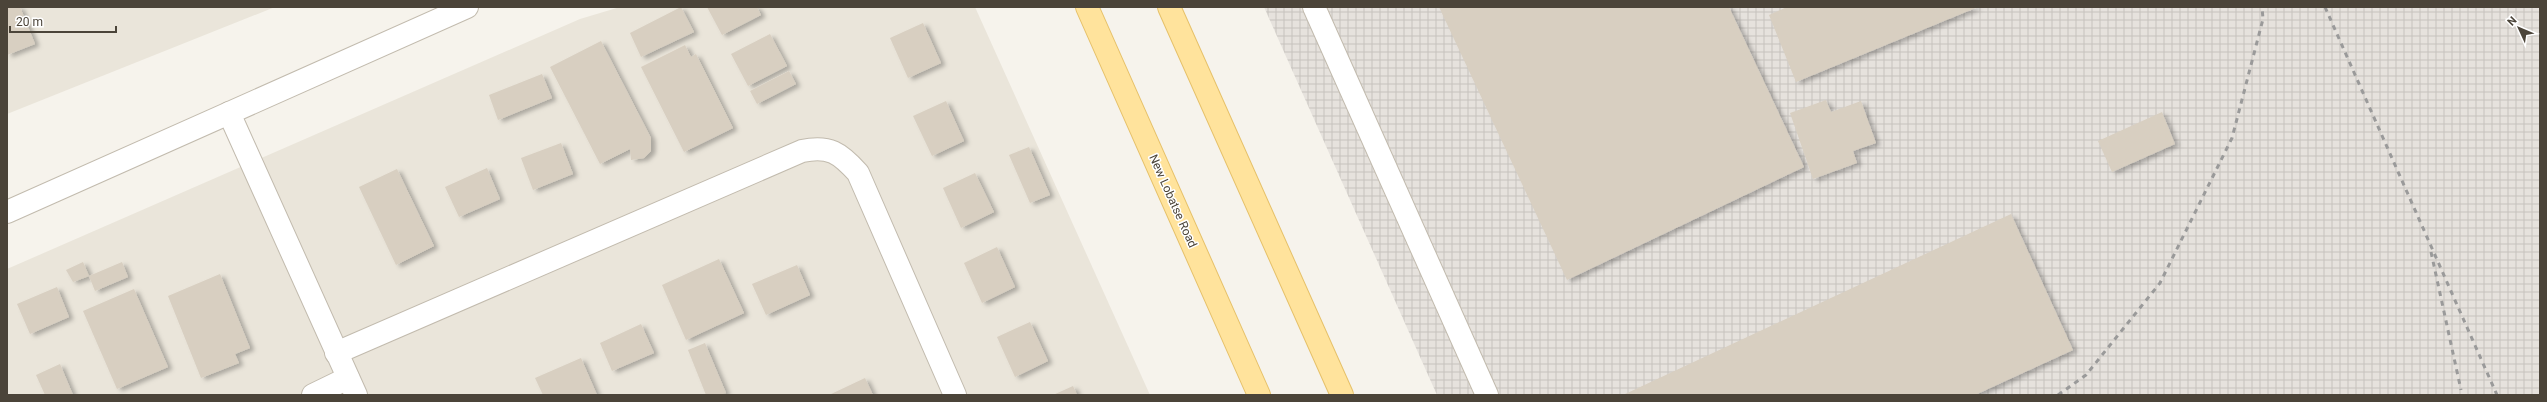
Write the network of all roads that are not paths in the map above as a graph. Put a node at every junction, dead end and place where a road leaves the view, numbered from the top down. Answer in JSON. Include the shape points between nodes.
{"nodes":[{"id":1,"x":467,"y":7,"type":"edge"},
{"id":2,"x":1088,"y":7,"type":"edge"},
{"id":3,"x":1169,"y":7,"type":"edge"},
{"id":4,"x":1314,"y":7,"type":"edge"},
{"id":5,"x":229,"y":113,"type":"junction"},
{"id":6,"x":7,"y":212,"type":"edge"},
{"id":7,"x":336,"y":353,"type":"junction"},
{"id":8,"x":352,"y":387,"type":"edge"},
{"id":9,"x":313,"y":395,"type":"edge"},
{"id":10,"x":955,"y":395,"type":"edge"},
{"id":11,"x":1259,"y":395,"type":"edge"},
{"id":12,"x":1342,"y":395,"type":"edge"},
{"id":13,"x":1487,"y":395,"type":"edge"}],
"edges":[{"from":1,"to":5,"type":"street"},
{"from":2,"to":11,"type":"main road","name":"New Lobatse Road"},
{"from":3,"to":12,"type":"main road"},
{"from":4,"to":13,"type":"street"},
{"from":5,"to":6,"type":"street"},
{"from":5,"to":7,"type":"street"},
{"from":7,"to":8,"type":"street"},
{"from":7,"to":10,"type":"street","via":[[802,151],[818,147],[833,151],[847,160],[858,173]]},
{"from":8,"to":9,"type":"street"}]}
